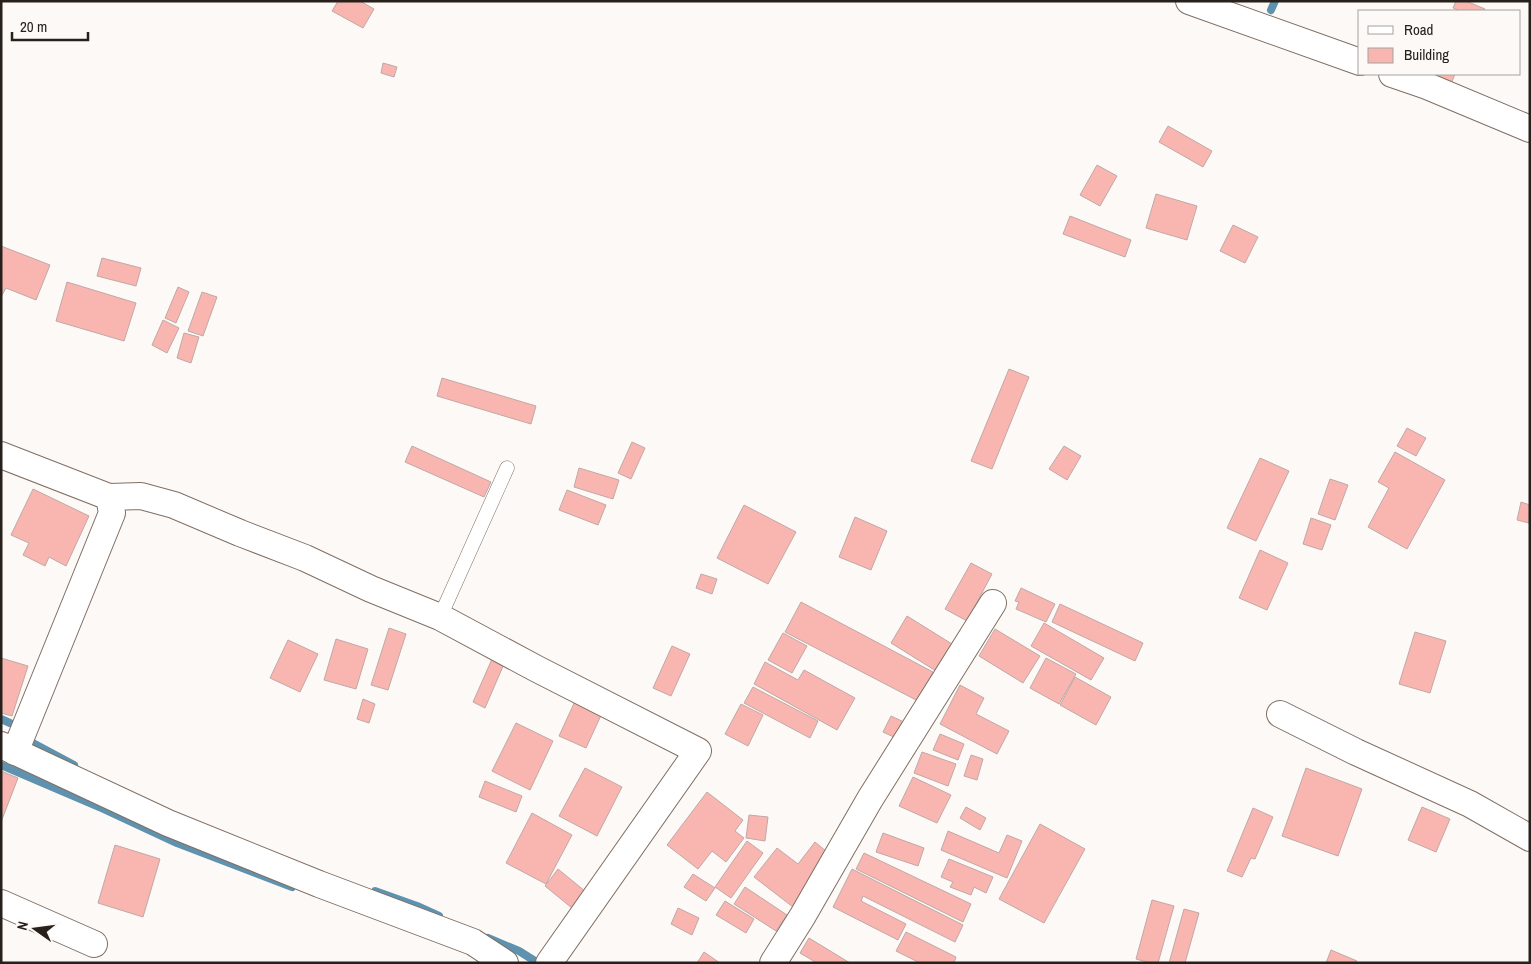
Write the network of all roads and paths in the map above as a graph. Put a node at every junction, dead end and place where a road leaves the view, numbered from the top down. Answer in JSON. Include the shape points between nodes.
{"nodes":[{"id":1,"x":1189,"y":1,"type":"edge"},
{"id":2,"x":1250,"y":12,"type":"edge"},
{"id":3,"x":1358,"y":61,"type":"edge"},
{"id":4,"x":1395,"y":75,"type":"edge"},
{"id":5,"x":1530,"y":129,"type":"edge"},
{"id":6,"x":1,"y":455,"type":"edge"},
{"id":7,"x":507,"y":468,"type":"dead end"},
{"id":8,"x":109,"y":497,"type":"junction"},
{"id":9,"x":993,"y":603,"type":"dead end"},
{"id":10,"x":440,"y":617,"type":"junction"},
{"id":11,"x":1280,"y":714,"type":"dead end"},
{"id":12,"x":8,"y":748,"type":"edge"},
{"id":13,"x":1530,"y":838,"type":"edge"},
{"id":14,"x":1,"y":903,"type":"edge"},
{"id":15,"x":94,"y":944,"type":"dead end"},
{"id":16,"x":505,"y":963,"type":"edge"},
{"id":17,"x":549,"y":963,"type":"edge"},
{"id":18,"x":773,"y":963,"type":"edge"}],
"edges":[{"from":1,"to":2,"type":"street"},
{"from":2,"to":3,"type":"street"},
{"from":4,"to":5,"type":"street"},
{"from":6,"to":8,"type":"street"},
{"from":7,"to":10,"type":"lane"},
{"from":8,"to":10,"type":"street","via":[[141,496],[174,505]]},
{"from":8,"to":12,"type":"street","via":[[112,513]]},
{"from":9,"to":18,"type":"street","via":[[870,799]]},
{"from":10,"to":17,"type":"street","via":[[698,751]]},
{"from":11,"to":13,"type":"street","via":[[1470,804]]},
{"from":12,"to":16,"type":"street","via":[[168,822],[473,942]]},
{"from":14,"to":15,"type":"street"}]}
